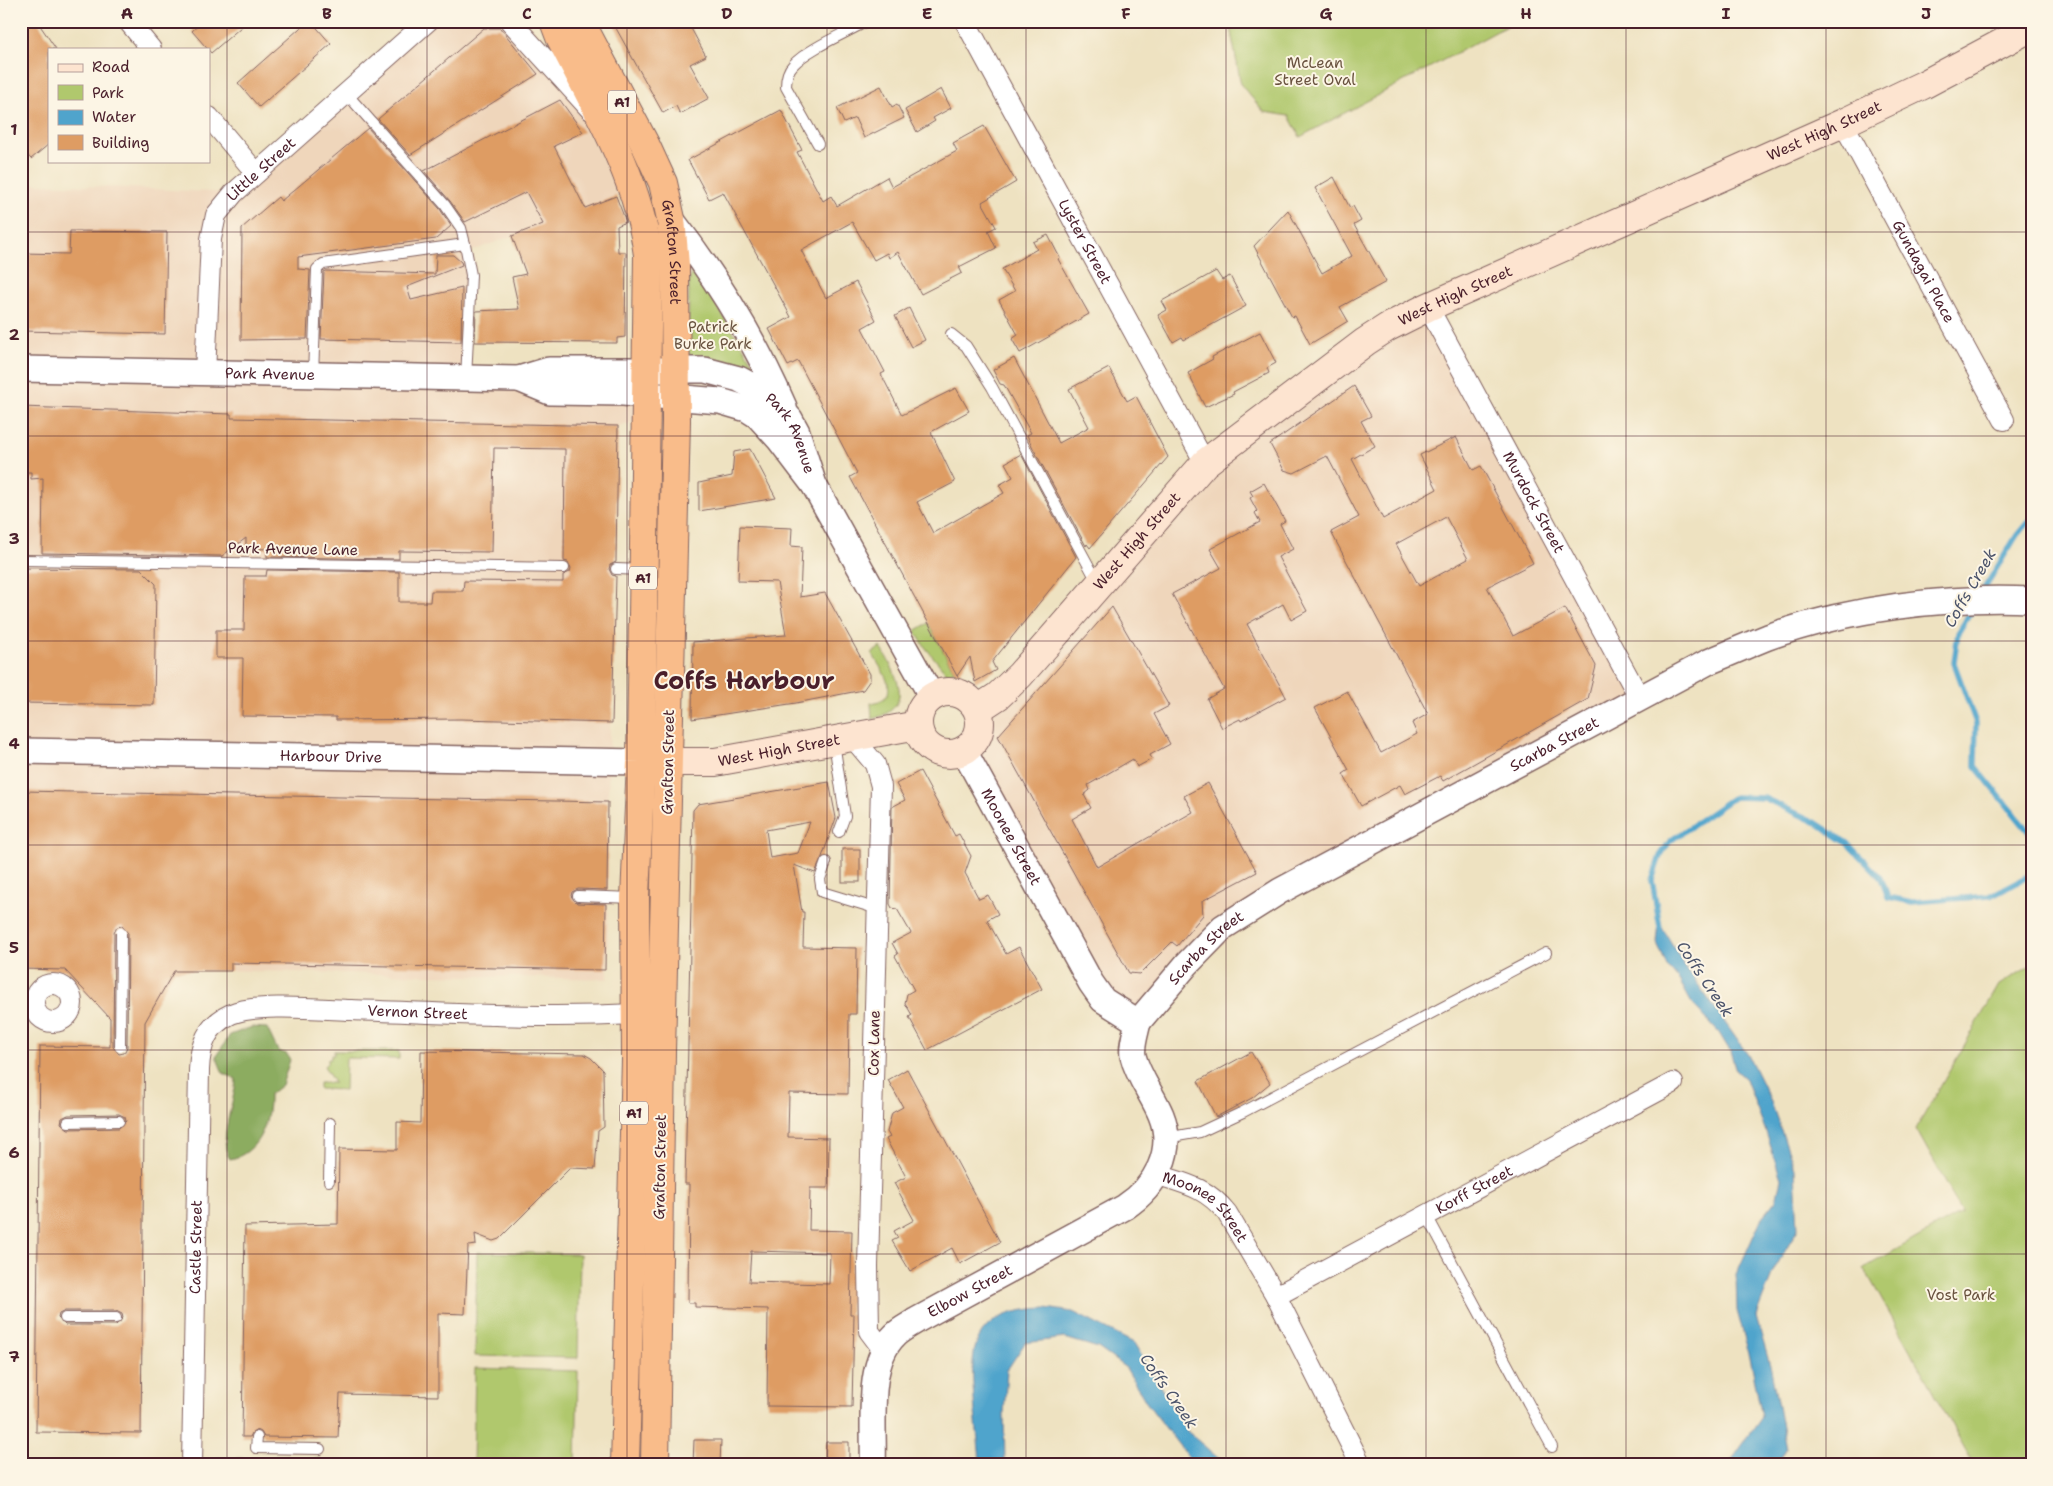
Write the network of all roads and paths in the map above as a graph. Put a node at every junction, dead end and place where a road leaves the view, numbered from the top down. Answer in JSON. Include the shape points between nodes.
{"nodes":[{"id":1,"x":128,"y":21,"type":"edge"},
{"id":2,"x":428,"y":21,"type":"edge"},
{"id":3,"x":510,"y":21,"type":"edge"},
{"id":4,"x":554,"y":21,"type":"edge"},
{"id":5,"x":580,"y":21,"type":"edge"},
{"id":6,"x":867,"y":21,"type":"edge"},
{"id":7,"x":965,"y":21,"type":"edge"},
{"id":8,"x":2032,"y":27,"type":"edge"},
{"id":9,"x":150,"y":48,"type":"edge"},
{"id":10,"x":346,"y":93,"type":"junction"},
{"id":11,"x":210,"y":119,"type":"edge"},
{"id":12,"x":1842,"y":123,"type":"junction"},
{"id":13,"x":605,"y":126,"type":"junction"},
{"id":14,"x":818,"y":144,"type":"dead end"},
{"id":15,"x":256,"y":173,"type":"junction"},
{"id":16,"x":671,"y":219,"type":"junction"},
{"id":17,"x":465,"y":244,"type":"junction"},
{"id":18,"x":1428,"y":307,"type":"junction"},
{"id":19,"x":951,"y":334,"type":"dead end"},
{"id":20,"x":21,"y":369,"type":"edge"},
{"id":21,"x":675,"y":370,"type":"junction"},
{"id":22,"x":205,"y":374,"type":"junction"},
{"id":23,"x":313,"y":376,"type":"junction"},
{"id":24,"x":466,"y":379,"type":"junction"},
{"id":25,"x":647,"y":382,"type":"junction"},
{"id":26,"x":676,"y":397,"type":"junction"},
{"id":27,"x":790,"y":419,"type":"junction"},
{"id":28,"x":2004,"y":420,"type":"dead end"},
{"id":29,"x":1205,"y":463,"type":"junction"},
{"id":30,"x":814,"y":484,"type":"junction"},
{"id":31,"x":21,"y":560,"type":"edge"},
{"id":32,"x":564,"y":568,"type":"dead end"},
{"id":33,"x":616,"y":569,"type":"dead end"},
{"id":34,"x":643,"y":570,"type":"junction"},
{"id":35,"x":1098,"y":583,"type":"junction"},
{"id":36,"x":2024,"y":600,"type":"edge"},
{"id":37,"x":932,"y":697,"type":"junction"},
{"id":38,"x":1639,"y":697,"type":"junction"},
{"id":39,"x":978,"y":708,"type":"junction"},
{"id":40,"x":918,"y":725,"type":"junction"},
{"id":41,"x":844,"y":740,"type":"junction"},
{"id":42,"x":21,"y":751,"type":"edge"},
{"id":43,"x":964,"y":752,"type":"junction"},
{"id":44,"x":641,"y":762,"type":"junction"},
{"id":45,"x":669,"y":762,"type":"junction"},
{"id":46,"x":839,"y":832,"type":"dead end"},
{"id":47,"x":826,"y":862,"type":"dead end"},
{"id":48,"x":578,"y":896,"type":"dead end"},
{"id":49,"x":635,"y":898,"type":"junction"},
{"id":50,"x":878,"y":909,"type":"junction"},
{"id":51,"x":121,"y":933,"type":"dead end"},
{"id":52,"x":1546,"y":953,"type":"dead end"},
{"id":53,"x":635,"y":1014,"type":"junction"},
{"id":54,"x":1138,"y":1022,"type":"junction"},
{"id":55,"x":208,"y":1031,"type":"joint"},
{"id":56,"x":120,"y":1047,"type":"dead end"},
{"id":57,"x":1673,"y":1083,"type":"dead end"},
{"id":58,"x":119,"y":1120,"type":"dead end"},
{"id":59,"x":68,"y":1122,"type":"dead end"},
{"id":60,"x":330,"y":1123,"type":"dead end"},
{"id":61,"x":1165,"y":1138,"type":"junction"},
{"id":62,"x":1158,"y":1175,"type":"junction"},
{"id":63,"x":329,"y":1181,"type":"dead end"},
{"id":64,"x":1426,"y":1214,"type":"junction"},
{"id":65,"x":1276,"y":1296,"type":"junction"},
{"id":66,"x":65,"y":1318,"type":"dead end"},
{"id":67,"x":116,"y":1318,"type":"dead end"},
{"id":68,"x":884,"y":1351,"type":"junction"},
{"id":69,"x":257,"y":1437,"type":"dead end"},
{"id":70,"x":1552,"y":1447,"type":"dead end"},
{"id":71,"x":320,"y":1449,"type":"dead end"},
{"id":72,"x":192,"y":1465,"type":"edge"},
{"id":73,"x":625,"y":1465,"type":"edge"},
{"id":74,"x":655,"y":1465,"type":"edge"},
{"id":75,"x":874,"y":1465,"type":"edge"},
{"id":76,"x":1361,"y":1465,"type":"edge"}],
"edges":[{"from":1,"to":9,"type":"street"},
{"from":2,"to":10,"type":"street","name":"Little Street"},
{"from":3,"to":13,"type":"street"},
{"from":4,"to":13,"type":"highway","name":"Grafton Street","number":"A1"},
{"from":5,"to":16,"type":"highway","name":"Grafton Street","number":"A1","via":[[655,164]]},
{"from":6,"to":14,"type":"lane","via":[[802,58],[791,66],[786,77],[786,87]]},
{"from":7,"to":29,"type":"street","name":"Lyster Street"},
{"from":8,"to":12,"type":"main road","name":"West High Street","via":[[1923,85]]},
{"from":10,"to":15,"type":"street","name":"Little Street"},
{"from":10,"to":17,"type":"lane","via":[[445,205],[461,228]]},
{"from":11,"to":15,"type":"street"},
{"from":12,"to":18,"type":"main road","name":"West High Street"},
{"from":12,"to":28,"type":"street","name":"Gundagai Place"},
{"from":13,"to":25,"type":"highway","name":"Grafton Street","number":"A1","via":[[634,189],[644,227],[648,255]]},
{"from":15,"to":22,"type":"street","name":"Little Street","via":[[216,215],[211,239]]},
{"from":16,"to":21,"type":"highway","name":"Grafton Street","number":"A1"},
{"from":16,"to":27,"type":"street","via":[[738,317]]},
{"from":17,"to":23,"type":"lane","via":[[323,264],[317,270]]},
{"from":17,"to":24,"type":"lane","via":[[471,275]]},
{"from":18,"to":29,"type":"main road","name":"West High Street","via":[[1365,342]]},
{"from":18,"to":38,"type":"street","name":"Murdock Street"},
{"from":19,"to":35,"type":"lane","via":[[966,346],[982,372]]},
{"from":20,"to":22,"type":"street","name":"Park Avenue"},
{"from":21,"to":25,"type":"street","name":"Park Avenue"},
{"from":21,"to":26,"type":"highway","name":"Grafton Street","number":"A1"},
{"from":21,"to":27,"type":"street","name":"Park Avenue","via":[[705,370],[750,383]]},
{"from":22,"to":23,"type":"street","name":"Park Avenue"},
{"from":23,"to":24,"type":"street","name":"Park Avenue"},
{"from":24,"to":25,"type":"street","name":"Park Avenue","via":[[519,379],[549,370]]},
{"from":25,"to":26,"type":"street","name":"Park Avenue"},
{"from":25,"to":34,"type":"highway","name":"Grafton Street","number":"A1"},
{"from":26,"to":30,"type":"street","name":"Park Avenue","via":[[720,401],[747,409],[779,439]]},
{"from":26,"to":45,"type":"highway","name":"Grafton Street","number":"A1"},
{"from":27,"to":30,"type":"street","name":"Park Avenue"},
{"from":29,"to":35,"type":"main road","name":"West High Street"},
{"from":30,"to":37,"type":"street"},
{"from":31,"to":32,"type":"lane","name":"Park Avenue Lane"},
{"from":33,"to":34,"type":"lane"},
{"from":34,"to":44,"type":"highway","name":"Grafton Street","number":"A1"},
{"from":35,"to":39,"type":"main road","name":"West High Street","via":[[1020,675],[998,696]]},
{"from":36,"to":38,"type":"street","name":"Scarba Street","via":[[1925,604],[1830,619],[1769,637],[1708,662]]},
{"from":37,"to":39,"type":"main road","via":[[940,693],[959,693]]},
{"from":37,"to":40,"type":"main road","via":[[921,709]]},
{"from":38,"to":54,"type":"street","name":"Scarba Street","via":[[1280,890],[1223,926]]},
{"from":39,"to":43,"type":"main road","via":[[981,726],[978,737]]},
{"from":40,"to":41,"type":"main road","name":"West High Street"},
{"from":40,"to":43,"type":"main road","via":[[925,744],[933,750],[953,755]]},
{"from":41,"to":45,"type":"main road","name":"West High Street","via":[[715,762]]},
{"from":41,"to":46,"type":"lane","via":[[845,816]]},
{"from":41,"to":50,"type":"street","name":"Cox Lane","via":[[875,764],[881,786]]},
{"from":42,"to":44,"type":"street","name":"Harbour Drive"},
{"from":43,"to":54,"type":"street","name":"Moonee Street","via":[[1091,984],[1103,1000]]},
{"from":44,"to":45,"type":"highway"},
{"from":44,"to":49,"type":"highway","name":"Grafton Street","number":"A1"},
{"from":45,"to":74,"type":"highway","name":"Grafton Street","number":"A1"},
{"from":47,"to":50,"type":"lane","via":[[820,879],[822,892]]},
{"from":48,"to":49,"type":"lane"},
{"from":49,"to":53,"type":"highway","name":"Grafton Street","number":"A1"},
{"from":50,"to":68,"type":"street","name":"Cox Lane","via":[[868,1283],[870,1331]]},
{"from":51,"to":56,"type":"lane","bridge":true},
{"from":52,"to":61,"type":"lane","via":[[1243,1112],[1200,1132]]},
{"from":53,"to":55,"type":"street","name":"Vernon Street","via":[[548,1016],[249,1009],[232,1013]]},
{"from":53,"to":73,"type":"highway","name":"Grafton Street","number":"A1"},
{"from":54,"to":61,"type":"street","name":"Moonee Street","via":[[1133,1054],[1140,1075],[1162,1116]]},
{"from":55,"to":72,"type":"street","name":"Castle Street","via":[[199,1070]]},
{"from":57,"to":64,"type":"street","name":"Korff Street"},
{"from":58,"to":59,"type":"lane"},
{"from":60,"to":63,"type":"lane"},
{"from":61,"to":62,"type":"street","name":"Moonee Street"},
{"from":62,"to":65,"type":"street","name":"Moonee Street","via":[[1203,1190],[1217,1201]]},
{"from":62,"to":68,"type":"street","name":"Elbow Street","via":[[1140,1197],[1125,1207],[917,1320],[895,1336]]},
{"from":64,"to":65,"type":"street","name":"Korff Street"},
{"from":64,"to":70,"type":"lane"},
{"from":65,"to":76,"type":"street","name":"Moonee Street"},
{"from":66,"to":67,"type":"lane"},
{"from":68,"to":75,"type":"street","name":"Elbow Street","via":[[875,1374]]},
{"from":69,"to":71,"type":"lane","via":[[256,1448]]}]}
